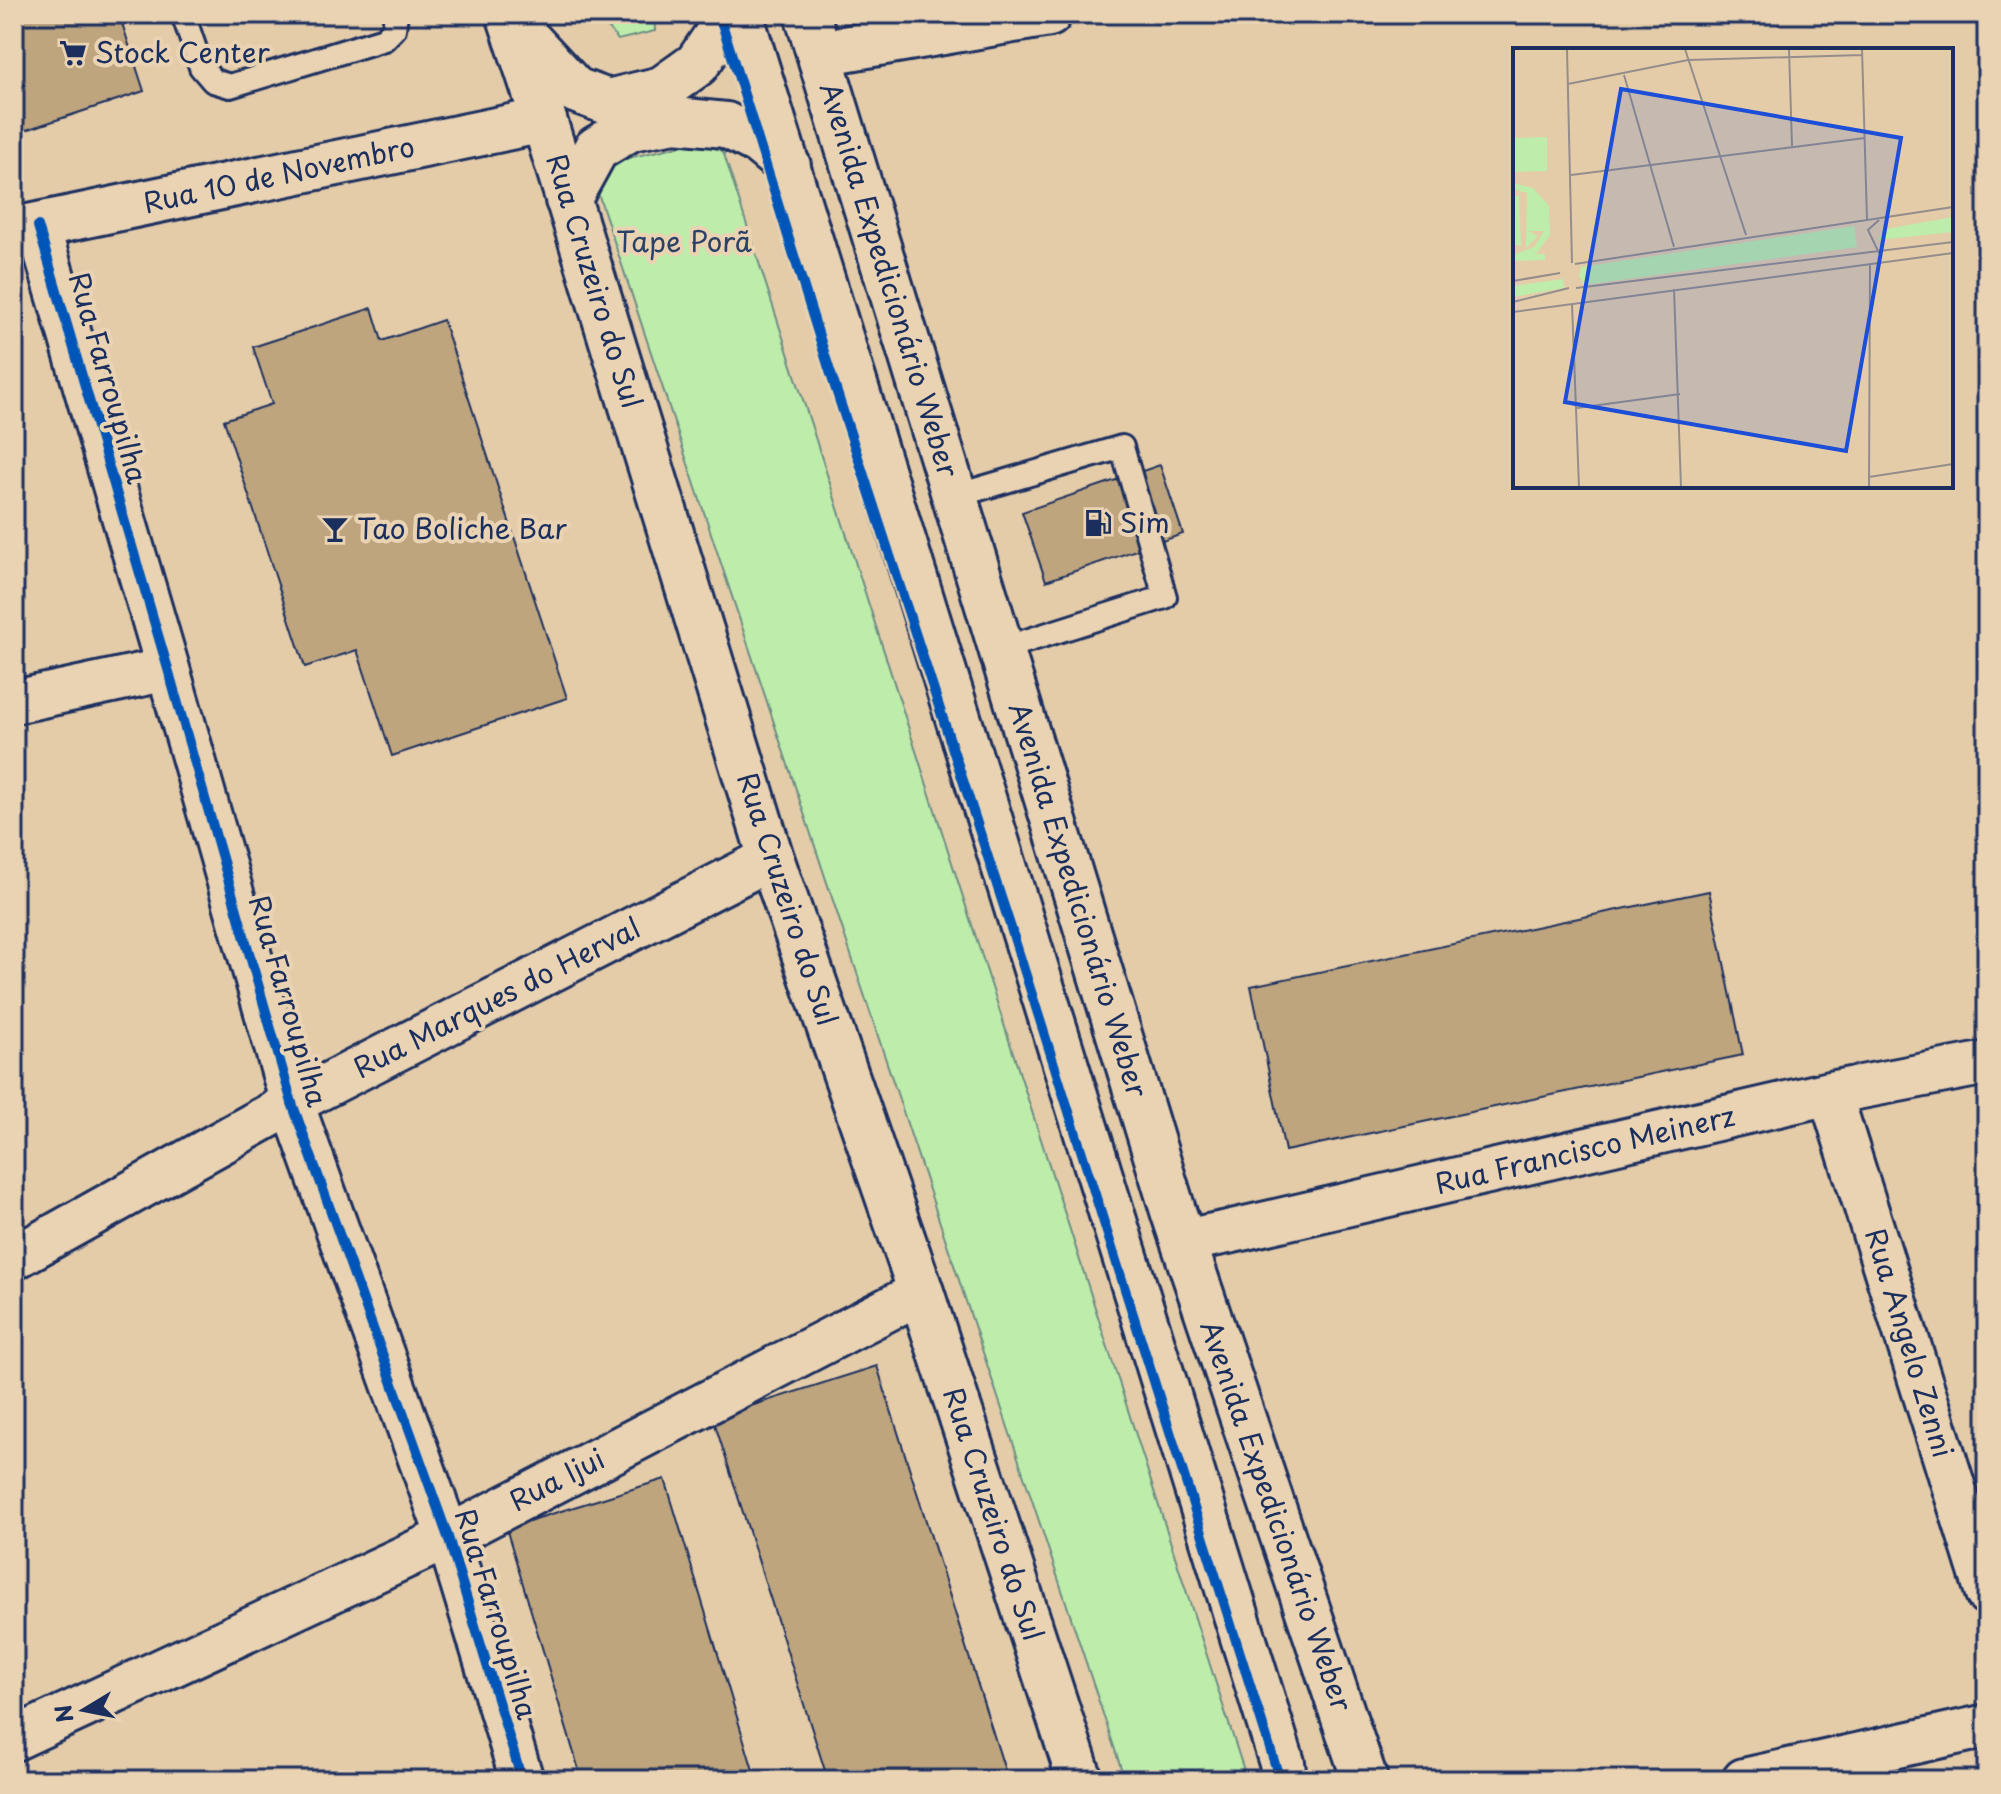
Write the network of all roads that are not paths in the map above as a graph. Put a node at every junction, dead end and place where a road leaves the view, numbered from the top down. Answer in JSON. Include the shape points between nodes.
{"nodes":[{"id":1,"x":183,"y":14,"type":"edge"},
{"id":2,"x":396,"y":14,"type":"edge"},
{"id":3,"x":738,"y":14,"type":"edge"},
{"id":4,"x":1049,"y":14,"type":"edge"},
{"id":5,"x":511,"y":18,"type":"edge"},
{"id":6,"x":813,"y":34,"type":"edge"},
{"id":7,"x":544,"y":120,"type":"junction"},
{"id":8,"x":788,"y":166,"type":"junction"},
{"id":9,"x":568,"y":200,"type":"junction"},
{"id":10,"x":26,"y":228,"type":"edge"},
{"id":11,"x":846,"y":354,"type":"junction"},
{"id":12,"x":955,"y":496,"type":"junction"},
{"id":13,"x":1001,"y":649,"type":"junction"},
{"id":14,"x":168,"y":669,"type":"junction"},
{"id":15,"x":14,"y":702,"type":"edge"},
{"id":16,"x":771,"y":858,"type":"junction"},
{"id":17,"x":1987,"y":1063,"type":"edge"},
{"id":18,"x":1830,"y":1093,"type":"junction"},
{"id":19,"x":292,"y":1103,"type":"junction"},
{"id":20,"x":1183,"y":1241,"type":"junction"},
{"id":21,"x":14,"y":1258,"type":"edge"},
{"id":22,"x":921,"y":1292,"type":"junction"},
{"id":23,"x":1176,"y":1421,"type":"junction"},
{"id":24,"x":448,"y":1537,"type":"junction"},
{"id":25,"x":1987,"y":1593,"type":"edge"},
{"id":26,"x":1987,"y":1726,"type":"edge"},
{"id":27,"x":14,"y":1739,"type":"edge"},
{"id":28,"x":522,"y":1780,"type":"edge"},
{"id":29,"x":1080,"y":1780,"type":"edge"},
{"id":30,"x":1284,"y":1780,"type":"edge"},
{"id":31,"x":1365,"y":1780,"type":"edge"},
{"id":32,"x":1744,"y":1780,"type":"edge"}],
"edges":[{"from":1,"to":2,"type":"lane","via":[[201,67],[213,81],[230,86],[384,39],[394,29]]},
{"from":3,"to":5,"type":"main road","via":[[697,64],[662,89],[608,102],[575,90]]},
{"from":3,"to":8,"type":"main road"},
{"from":4,"to":6,"type":"main road"},
{"from":5,"to":7,"type":"main road","name":"Rua Cruzeiro do Sul"},
{"from":6,"to":12,"type":"main road","name":"Avenida Expedicionário Weber"},
{"from":7,"to":9,"type":"main road","name":"Rua Cruzeiro do Sul"},
{"from":7,"to":10,"type":"main road","name":"Rua 10 de Novembro"},
{"from":8,"to":9,"type":"main road","via":[[759,142],[726,125],[675,120],[631,128],[596,149]]},
{"from":8,"to":11,"type":"main road"},
{"from":9,"to":16,"type":"main road","name":"Rua Cruzeiro do Sul"},
{"from":10,"to":14,"type":"street","name":"Rua Farroupilha"},
{"from":11,"to":12,"type":"main road","via":[[897,434]]},
{"from":11,"to":23,"type":"main road"},
{"from":12,"to":13,"type":"main road","name":"Avenida Expedicionário Weber"},
{"from":12,"to":13,"type":"lane","via":[[1122,447],[1165,597]]},
{"from":13,"to":20,"type":"main road","name":"Avenida Expedicionário Weber"},
{"from":14,"to":15,"type":"street"},
{"from":14,"to":19,"type":"street","name":"Rua Farroupilha"},
{"from":16,"to":19,"type":"street","name":"Rua Marques do Herval"},
{"from":16,"to":22,"type":"main road","name":"Rua Cruzeiro do Sul"},
{"from":17,"to":18,"type":"street","name":"Rua Francisco Meinerz"},
{"from":18,"to":20,"type":"street","name":"Rua Francisco Meinerz"},
{"from":18,"to":25,"type":"street","name":"Rua Angelo Zenni"},
{"from":19,"to":21,"type":"street","name":"Rua Marques do Herval"},
{"from":19,"to":24,"type":"street","name":"Rua Farroupilha"},
{"from":20,"to":23,"type":"main road","via":[[1185,1325]]},
{"from":20,"to":31,"type":"main road","name":"Avenida Expedicionário Weber"},
{"from":22,"to":24,"type":"street","name":"Rua Ijui"},
{"from":22,"to":29,"type":"main road","name":"Rua Cruzeiro do Sul"},
{"from":23,"to":30,"type":"main road"},
{"from":24,"to":27,"type":"street","name":"Rua Ijui"},
{"from":24,"to":28,"type":"street","name":"Rua Farroupilha"},
{"from":26,"to":32,"type":"street"}]}
